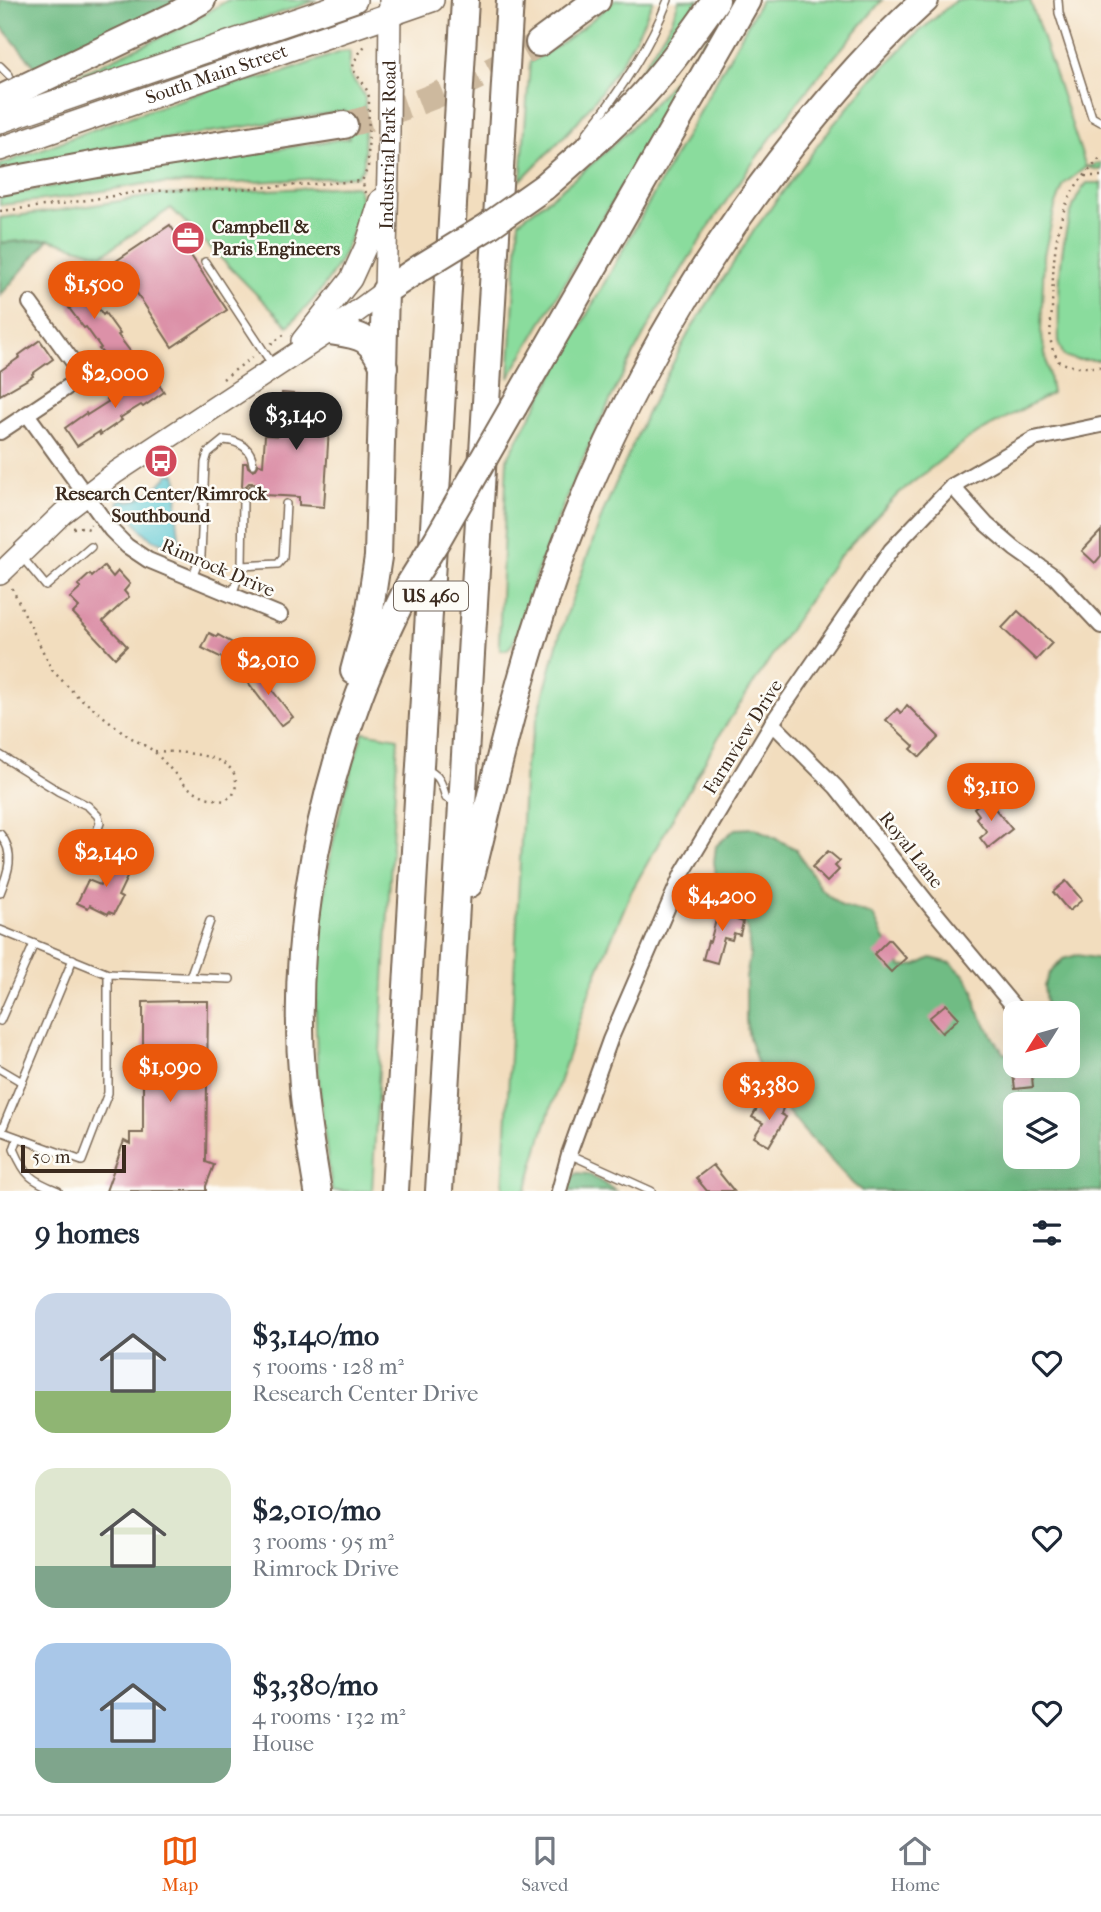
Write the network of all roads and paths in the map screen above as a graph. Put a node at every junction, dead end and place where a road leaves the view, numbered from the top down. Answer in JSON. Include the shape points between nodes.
{"nodes":[{"id":1,"x":202,"y":0,"type":"edge"},
{"id":2,"x":355,"y":0,"type":"edge"},
{"id":3,"x":431,"y":0,"type":"edge"},
{"id":4,"x":465,"y":0,"type":"edge"},
{"id":5,"x":510,"y":0,"type":"edge"},
{"id":6,"x":597,"y":0,"type":"edge"},
{"id":7,"x":668,"y":0,"type":"edge"},
{"id":8,"x":716,"y":0,"type":"edge"},
{"id":9,"x":747,"y":0,"type":"edge"},
{"id":10,"x":897,"y":0,"type":"edge"},
{"id":11,"x":925,"y":0,"type":"edge"},
{"id":12,"x":1058,"y":0,"type":"edge"},
{"id":13,"x":390,"y":7,"type":"edge"},
{"id":14,"x":539,"y":43,"type":"tunnel mouth"},
{"id":15,"x":356,"y":57,"type":"dead end"},
{"id":16,"x":0,"y":66,"type":"edge"},
{"id":17,"x":5,"y":87,"type":"edge"},
{"id":18,"x":818,"y":112,"type":"junction"},
{"id":19,"x":0,"y":121,"type":"edge"},
{"id":20,"x":1101,"y":122,"type":"edge"},
{"id":21,"x":344,"y":125,"type":"tunnel mouth"},
{"id":22,"x":581,"y":140,"type":"dead end"},
{"id":23,"x":0,"y":149,"type":"edge"},
{"id":24,"x":574,"y":149,"type":"dead end"},
{"id":25,"x":1101,"y":157,"type":"edge"},
{"id":26,"x":389,"y":164,"type":"junction"},
{"id":27,"x":1084,"y":176,"type":"junction"},
{"id":28,"x":1101,"y":176,"type":"edge"},
{"id":29,"x":362,"y":181,"type":"junction"},
{"id":30,"x":0,"y":182,"type":"edge"},
{"id":31,"x":544,"y":187,"type":"junction"},
{"id":32,"x":366,"y":197,"type":"dead end"},
{"id":33,"x":0,"y":211,"type":"edge"},
{"id":34,"x":205,"y":262,"type":"dead end"},
{"id":35,"x":385,"y":291,"type":"junction"},
{"id":36,"x":30,"y":303,"type":"dead end"},
{"id":37,"x":289,"y":331,"type":"dead end"},
{"id":38,"x":330,"y":331,"type":"junction"},
{"id":39,"x":271,"y":344,"type":"dead end"},
{"id":40,"x":281,"y":363,"type":"junction"},
{"id":41,"x":384,"y":367,"type":"junction"},
{"id":42,"x":1101,"y":367,"type":"edge"},
{"id":43,"x":27,"y":414,"type":"junction"},
{"id":44,"x":1101,"y":425,"type":"edge"},
{"id":45,"x":0,"y":432,"type":"edge"},
{"id":46,"x":253,"y":464,"type":"dead end"},
{"id":47,"x":952,"y":486,"type":"junction"},
{"id":48,"x":252,"y":489,"type":"dead end"},
{"id":49,"x":85,"y":495,"type":"junction"},
{"id":50,"x":286,"y":504,"type":"dead end"},
{"id":51,"x":89,"y":529,"type":"dead end"},
{"id":52,"x":69,"y":530,"type":"dead end"},
{"id":53,"x":92,"y":547,"type":"dead end"},
{"id":54,"x":19,"y":554,"type":"junction"},
{"id":55,"x":242,"y":566,"type":"junction"},
{"id":56,"x":4,"y":578,"type":"edge"},
{"id":57,"x":192,"y":578,"type":"junction"},
{"id":58,"x":232,"y":595,"type":"junction"},
{"id":59,"x":280,"y":615,"type":"dead end"},
{"id":60,"x":1101,"y":626,"type":"edge"},
{"id":61,"x":772,"y":723,"type":"junction"},
{"id":62,"x":154,"y":751,"type":"junction"},
{"id":63,"x":0,"y":755,"type":"edge"},
{"id":64,"x":337,"y":763,"type":"junction"},
{"id":65,"x":420,"y":769,"type":"junction"},
{"id":66,"x":462,"y":804,"type":"junction"},
{"id":67,"x":0,"y":834,"type":"edge"},
{"id":68,"x":87,"y":858,"type":"dead end"},
{"id":69,"x":0,"y":893,"type":"edge"},
{"id":70,"x":209,"y":921,"type":"dead end"},
{"id":71,"x":454,"y":926,"type":"junction"},
{"id":72,"x":0,"y":930,"type":"edge"},
{"id":73,"x":34,"y":944,"type":"junction"},
{"id":74,"x":73,"y":959,"type":"junction"},
{"id":75,"x":108,"y":974,"type":"junction"},
{"id":76,"x":190,"y":977,"type":"junction"},
{"id":77,"x":230,"y":979,"type":"dead end"},
{"id":78,"x":1009,"y":1001,"type":"edge"},
{"id":79,"x":0,"y":1021,"type":"edge"},
{"id":80,"x":0,"y":1069,"type":"edge"},
{"id":81,"x":22,"y":1082,"type":"junction"},
{"id":82,"x":1,"y":1131,"type":"edge"},
{"id":83,"x":18,"y":1138,"type":"junction"},
{"id":84,"x":569,"y":1154,"type":"junction"},
{"id":85,"x":58,"y":1191,"type":"edge"},
{"id":86,"x":318,"y":1191,"type":"edge"},
{"id":87,"x":395,"y":1191,"type":"edge"},
{"id":88,"x":439,"y":1191,"type":"edge"},
{"id":89,"x":559,"y":1191,"type":"edge"},
{"id":90,"x":651,"y":1191,"type":"edge"}],
"edges":[{"from":1,"to":17,"type":"highway"},
{"from":2,"to":19,"type":"main road","name":"South Main Street"},
{"from":3,"to":13,"type":"main road","name":"South Main Street"},
{"from":4,"to":65,"type":"highway","number":"US 460"},
{"from":5,"to":66,"type":"highway","number":"US 460"},
{"from":6,"to":14,"type":"highway"},
{"from":7,"to":22,"type":"lane","via":[[641,56]]},
{"from":8,"to":31,"type":"highway","via":[[643,96]]},
{"from":9,"to":64,"type":"highway","bridge":true,"via":[[409,585],[362,689]]},
{"from":10,"to":18,"type":"highway","via":[[827,86]]},
{"from":11,"to":18,"type":"highway"},
{"from":12,"to":20,"type":"lane","via":[[1092,117]]},
{"from":13,"to":23,"type":"main road","name":"South Main Street"},
{"from":13,"to":26,"type":"main road","name":"Industrial Park Road"},
{"from":15,"to":29,"type":"path","via":[[354,73],[369,97],[368,167]]},
{"from":16,"to":17,"type":"lane"},
{"from":18,"to":71,"type":"highway","via":[[759,187],[691,287],[603,454],[534,636],[464,904]]},
{"from":21,"to":30,"type":"highway"},
{"from":24,"to":31,"type":"lane"},
{"from":25,"to":27,"type":"path"},
{"from":26,"to":35,"type":"main road","name":"Industrial Park Road"},
{"from":26,"to":40,"type":"main road","via":[[358,265],[341,293]]},
{"from":27,"to":28,"type":"path"},
{"from":27,"to":42,"type":"path","via":[[1074,186],[1064,210],[1054,258],[1051,347],[1059,362]]},
{"from":29,"to":32,"type":"path"},
{"from":29,"to":33,"type":"path","via":[[145,191]]},
{"from":31,"to":35,"type":"highway","bridge":true},
{"from":34,"to":40,"type":"lane"},
{"from":35,"to":38,"type":"main road"},
{"from":35,"to":41,"type":"highway"},
{"from":36,"to":43,"type":"street","via":[[80,374]]},
{"from":37,"to":39,"type":"path"},
{"from":38,"to":40,"type":"main road"},
{"from":38,"to":41,"type":"highway","via":[[359,336],[376,349]]},
{"from":40,"to":49,"type":"main road"},
{"from":41,"to":64,"type":"highway","via":[[378,557]]},
{"from":43,"to":45,"type":"street"},
{"from":43,"to":49,"type":"street","name":"Rimrock Drive"},
{"from":44,"to":47,"type":"street","name":"Farmview Drive","via":[[1034,439]]},
{"from":46,"to":57,"type":"lane","via":[[246,447],[234,441],[223,440],[208,453],[201,555]]},
{"from":47,"to":60,"type":"street","via":[[986,524],[1055,577]]},
{"from":47,"to":61,"type":"street","name":"Farmview Drive","via":[[891,550]]},
{"from":48,"to":55,"type":"lane","via":[[243,499]]},
{"from":49,"to":54,"type":"main road"},
{"from":49,"to":57,"type":"street","name":"Rimrock Drive","via":[[127,546]]},
{"from":50,"to":55,"type":"lane","via":[[283,558],[278,564]]},
{"from":51,"to":52,"type":"path"},
{"from":53,"to":54,"type":"lane","via":[[46,586]]},
{"from":54,"to":56,"type":"main road"},
{"from":55,"to":58,"type":"lane"},
{"from":56,"to":62,"type":"path","via":[[52,670],[91,708]]},
{"from":57,"to":58,"type":"street","name":"Rimrock Drive"},
{"from":58,"to":59,"type":"street","name":"Rimrock Drive"},
{"from":61,"to":78,"type":"street","name":"Royal Lane","via":[[836,787]]},
{"from":61,"to":84,"type":"street","name":"Farmview Drive","via":[[682,874],[610,1040]]},
{"from":62,"to":62,"type":"path","via":[[187,787],[224,801],[233,795],[237,782],[232,769],[216,759]]},
{"from":63,"to":68,"type":"lane","via":[[98,816],[100,823]]},
{"from":64,"to":86,"type":"highway","via":[[313,862],[302,951],[303,1086]]},
{"from":65,"to":66,"type":"lane","via":[[433,772],[446,798]]},
{"from":65,"to":87,"type":"highway","number":"US 460"},
{"from":66,"to":71,"type":"highway","number":"US 460"},
{"from":67,"to":69,"type":"lane","via":[[9,850],[10,868]]},
{"from":70,"to":76,"type":"lane"},
{"from":71,"to":88,"type":"highway","number":"US 460"},
{"from":72,"to":73,"type":"lane"},
{"from":73,"to":74,"type":"lane"},
{"from":73,"to":79,"type":"lane"},
{"from":74,"to":75,"type":"lane"},
{"from":74,"to":81,"type":"lane"},
{"from":75,"to":76,"type":"lane"},
{"from":75,"to":83,"type":"lane","via":[[108,1093],[82,1161]]},
{"from":76,"to":77,"type":"lane"},
{"from":80,"to":81,"type":"lane"},
{"from":81,"to":82,"type":"lane"},
{"from":82,"to":83,"type":"lane"},
{"from":83,"to":85,"type":"lane","via":[[14,1149],[22,1168],[34,1181]]},
{"from":84,"to":89,"type":"street","name":"Farmview Drive"},
{"from":84,"to":90,"type":"lane"}]}
